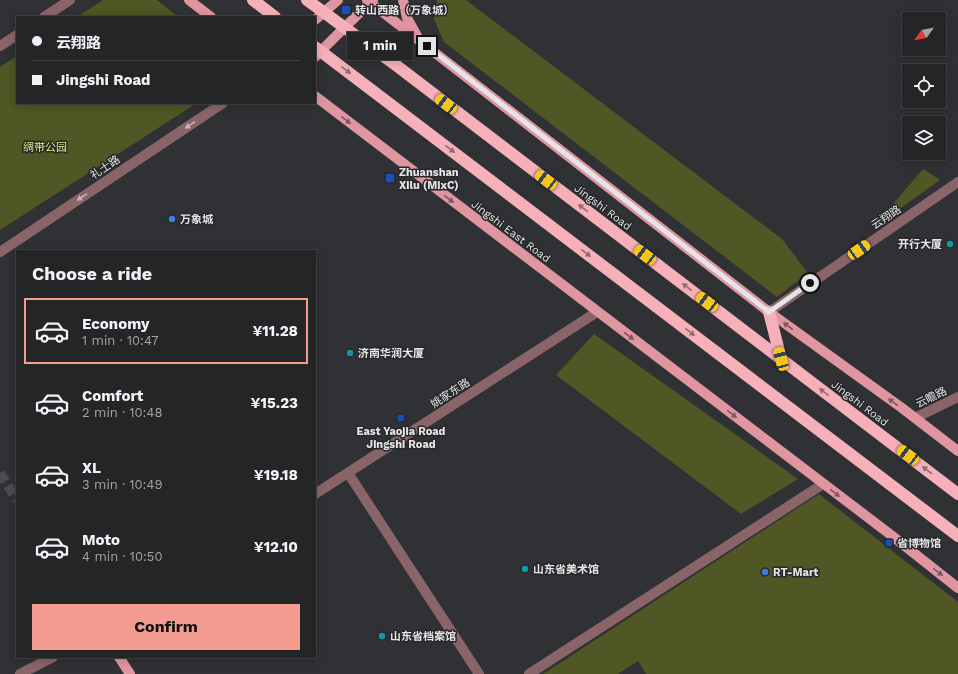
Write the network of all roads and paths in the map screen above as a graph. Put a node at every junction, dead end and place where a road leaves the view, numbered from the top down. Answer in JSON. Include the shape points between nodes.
{"nodes":[{"id":1,"x":189,"y":0,"type":"edge"},
{"id":2,"x":253,"y":0,"type":"edge"},
{"id":3,"x":307,"y":0,"type":"edge"},
{"id":4,"x":338,"y":0,"type":"edge"},
{"id":5,"x":403,"y":0,"type":"edge"},
{"id":6,"x":66,"y":1,"type":"edge"},
{"id":7,"x":370,"y":1,"type":"edge"},
{"id":8,"x":45,"y":16,"type":"edge"},
{"id":9,"x":209,"y":16,"type":"edge"},
{"id":10,"x":274,"y":16,"type":"edge"},
{"id":11,"x":319,"y":16,"type":"edge"},
{"id":12,"x":345,"y":27,"type":"junction"},
{"id":13,"x":16,"y":36,"type":"edge"},
{"id":14,"x":419,"y":40,"type":"junction"},
{"id":15,"x":0,"y":46,"type":"edge"},
{"id":16,"x":317,"y":52,"type":"edge"},
{"id":17,"x":316,"y":97,"type":"edge"},
{"id":18,"x":221,"y":104,"type":"edge"},
{"id":19,"x":958,"y":182,"type":"edge"},
{"id":20,"x":0,"y":252,"type":"edge"},
{"id":21,"x":598,"y":312,"type":"junction"},
{"id":22,"x":769,"y":312,"type":"junction"},
{"id":23,"x":781,"y":359,"type":"junction"},
{"id":24,"x":958,"y":397,"type":"edge"},
{"id":25,"x":914,"y":418,"type":"junction"},
{"id":26,"x":958,"y":451,"type":"edge"},
{"id":27,"x":348,"y":473,"type":"junction"},
{"id":28,"x":823,"y":484,"type":"junction"},
{"id":29,"x":316,"y":493,"type":"edge"},
{"id":30,"x":958,"y":494,"type":"edge"},
{"id":31,"x":958,"y":536,"type":"edge"},
{"id":32,"x":958,"y":588,"type":"edge"},
{"id":33,"x":51,"y":658,"type":"edge"},
{"id":34,"x":120,"y":658,"type":"edge"},
{"id":35,"x":20,"y":674,"type":"edge"},
{"id":36,"x":130,"y":674,"type":"edge"},
{"id":37,"x":479,"y":674,"type":"edge"},
{"id":38,"x":529,"y":674,"type":"edge"}],
"edges":[{"from":1,"to":9,"type":"main road"},
{"from":2,"to":10,"type":"highway"},
{"from":3,"to":11,"type":"highway","name":"Jingshi Road"},
{"from":4,"to":11,"type":"main road"},
{"from":5,"to":14,"type":"main road","via":[[407,18]]},
{"from":6,"to":8,"type":"street"},
{"from":7,"to":12,"type":"main road"},
{"from":7,"to":14,"type":"main road","name":"Jingshi Road"},
{"from":11,"to":12,"type":"highway","name":"Jingshi Road"},
{"from":12,"to":16,"type":"main road"},
{"from":23,"to":12,"type":"highway","name":"Jingshi Road","one_way":true},
{"from":13,"to":15,"type":"street"},
{"from":14,"to":22,"type":"main road","name":"Jingshi Road"},
{"from":16,"to":31,"type":"highway","one_way":true},
{"from":17,"to":21,"type":"main road","name":"Jingshi East Road","one_way":true},
{"from":18,"to":20,"type":"street","name":"礼士路","one_way":true},
{"from":19,"to":22,"type":"street","name":"云翔路"},
{"from":21,"to":27,"type":"street","name":"姚家东路"},
{"from":21,"to":28,"type":"main road","one_way":true},
{"from":22,"to":23,"type":"highway"},
{"from":25,"to":22,"type":"main road","name":"Jingshi Road","one_way":true},
{"from":30,"to":23,"type":"highway","name":"Jingshi Road","one_way":true},
{"from":24,"to":25,"type":"street","name":"云瞻路"},
{"from":25,"to":26,"type":"main road","name":"Jingshi Road"},
{"from":27,"to":29,"type":"street","name":"姚家东路"},
{"from":27,"to":37,"type":"street"},
{"from":28,"to":32,"type":"main road","one_way":true},
{"from":28,"to":38,"type":"street"},
{"from":33,"to":35,"type":"street"},
{"from":34,"to":36,"type":"main road"}]}
